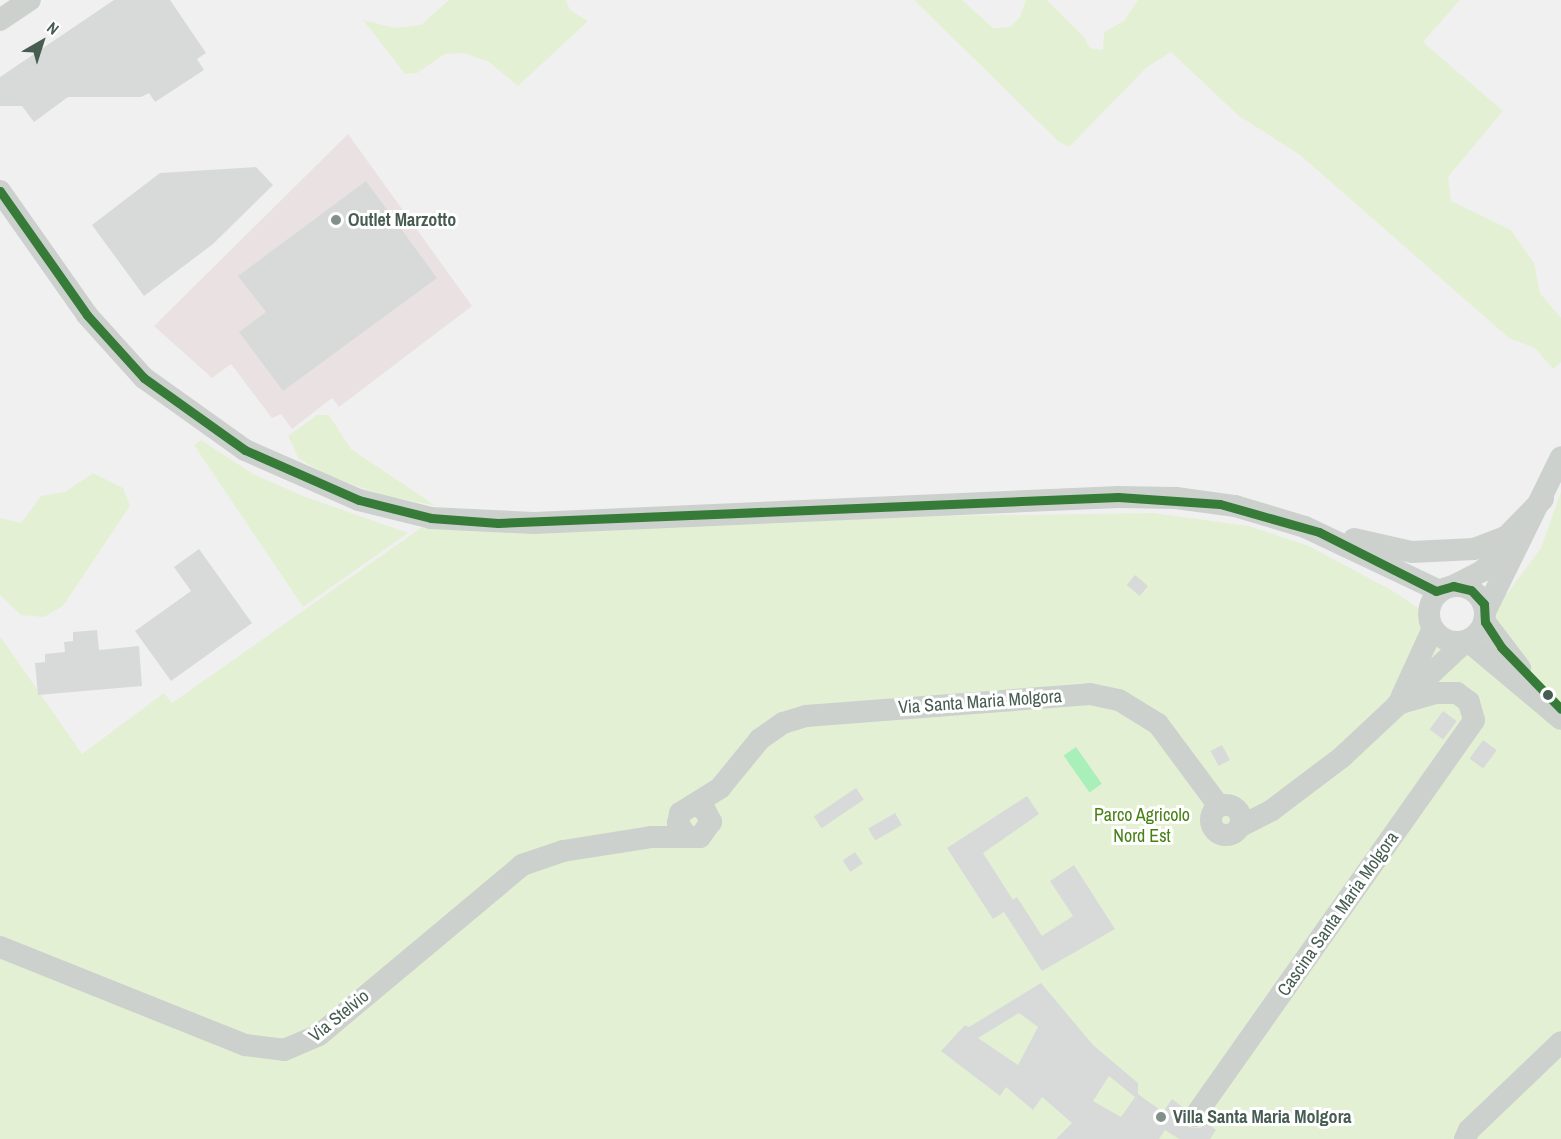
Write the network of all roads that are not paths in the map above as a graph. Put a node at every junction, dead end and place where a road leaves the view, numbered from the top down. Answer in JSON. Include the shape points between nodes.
{"nodes":[{"id":1,"x":30,"y":0,"type":"edge"},
{"id":2,"x":0,"y":20,"type":"edge"},
{"id":3,"x":0,"y":191,"type":"edge"},
{"id":4,"x":1561,"y":457,"type":"edge"},
{"id":5,"x":1541,"y":505,"type":"junction"},
{"id":6,"x":1319,"y":532,"type":"junction"},
{"id":7,"x":1439,"y":604,"type":"junction"},
{"id":8,"x":1485,"y":616,"type":"junction"},
{"id":9,"x":1467,"y":641,"type":"junction"},
{"id":10,"x":1398,"y":704,"type":"junction"},
{"id":11,"x":1561,"y":709,"type":"edge"},
{"id":12,"x":1561,"y":719,"type":"edge"},
{"id":13,"x":692,"y":819,"type":"joint"},
{"id":14,"x":0,"y":947,"type":"edge"},
{"id":15,"x":1561,"y":1042,"type":"edge"},
{"id":16,"x":1195,"y":1116,"type":"dead end"},
{"id":17,"x":1465,"y":1139,"type":"edge"}],
"edges":[{"from":1,"to":2,"type":"street"},
{"from":3,"to":6,"type":"street","via":[[87,315],[137,370],[183,410],[285,471],[397,510],[462,521],[554,523],[1147,496],[1234,506]]},
{"from":4,"to":5,"type":"street"},
{"from":5,"to":6,"type":"street","via":[[1506,537],[1474,549],[1412,552]]},
{"from":5,"to":7,"type":"street","via":[[1510,549]]},
{"from":5,"to":8,"type":"street"},
{"from":6,"to":7,"type":"street","via":[[1372,557],[1419,595]]},
{"from":7,"to":8,"type":"street","via":[[1477,593]]},
{"from":7,"to":9,"type":"street","via":[[1446,641]]},
{"from":7,"to":10,"type":"street"},
{"from":8,"to":9,"type":"street"},
{"from":8,"to":11,"type":"street","via":[[1501,647]]},
{"from":9,"to":10,"type":"street"},
{"from":9,"to":12,"type":"street"},
{"from":10,"to":13,"type":"street","name":"Via Santa Maria Molgora","via":[[1333,764],[1272,810],[1239,827],[1237,810],[1219,806],[1158,724],[1119,700],[1090,693],[806,716],[783,723],[760,740]]},
{"from":10,"to":16,"type":"street","name":"Cascina Santa Maria Molgora","via":[[1448,692],[1463,697],[1473,708],[1474,720]]},
{"from":13,"to":14,"type":"street","name":"Via Stelvio","via":[[651,837],[563,851],[522,865],[319,1035],[284,1050],[246,1045]]},
{"from":15,"to":17,"type":"street","via":[[1469,1130]]}]}
